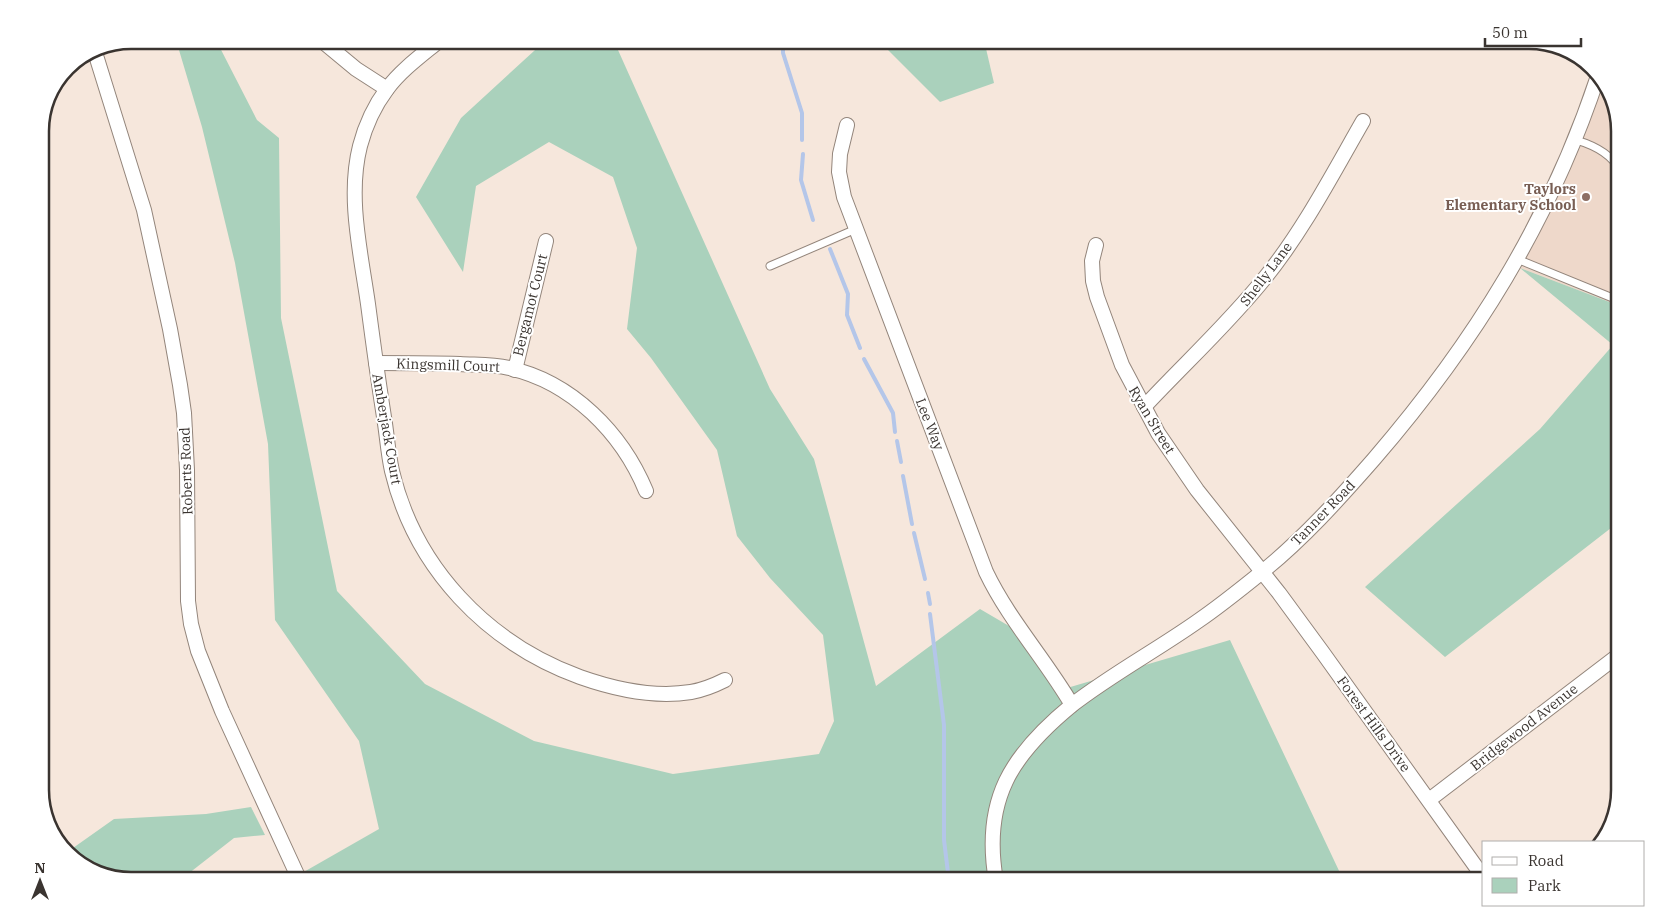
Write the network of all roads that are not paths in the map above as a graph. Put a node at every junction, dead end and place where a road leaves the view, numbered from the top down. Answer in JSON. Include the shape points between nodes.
{"nodes":[{"id":1,"x":332,"y":49,"type":"edge"},
{"id":2,"x":429,"y":49,"type":"edge"},
{"id":3,"x":96,"y":57,"type":"edge"},
{"id":4,"x":1596,"y":83,"type":"edge"},
{"id":5,"x":386,"y":89,"type":"junction"},
{"id":6,"x":1363,"y":121,"type":"dead end"},
{"id":7,"x":846,"y":125,"type":"dead end"},
{"id":8,"x":1576,"y":140,"type":"junction"},
{"id":9,"x":1611,"y":160,"type":"edge"},
{"id":10,"x":856,"y":229,"type":"junction"},
{"id":11,"x":546,"y":241,"type":"dead end"},
{"id":12,"x":1096,"y":245,"type":"dead end"},
{"id":13,"x":1517,"y":259,"type":"junction"},
{"id":14,"x":770,"y":266,"type":"dead end"},
{"id":15,"x":1611,"y":297,"type":"edge"},
{"id":16,"x":376,"y":363,"type":"junction"},
{"id":17,"x":515,"y":370,"type":"junction"},
{"id":18,"x":1144,"y":407,"type":"junction"},
{"id":19,"x":646,"y":491,"type":"dead end"},
{"id":20,"x":1262,"y":572,"type":"junction"},
{"id":21,"x":1611,"y":661,"type":"edge"},
{"id":22,"x":725,"y":680,"type":"dead end"},
{"id":23,"x":1072,"y":705,"type":"junction"},
{"id":24,"x":1429,"y":800,"type":"junction"},
{"id":25,"x":296,"y":872,"type":"edge"},
{"id":26,"x":995,"y":872,"type":"edge"},
{"id":27,"x":1480,"y":872,"type":"edge"}],
"edges":[{"from":1,"to":5,"type":"street"},
{"from":2,"to":5,"type":"street","name":"Amberjack Court"},
{"from":3,"to":25,"type":"street","name":"Roberts Road","via":[[144,210],[180,385],[187,470],[191,624],[222,711]]},
{"from":4,"to":8,"type":"street","name":"Tanner Road"},
{"from":5,"to":16,"type":"street","name":"Amberjack Court","via":[[360,147],[355,195]]},
{"from":6,"to":18,"type":"street","name":"Shelly Lane","via":[[1316,202],[1265,278],[1212,339]]},
{"from":7,"to":10,"type":"street","name":"Lee Way","via":[[839,172]]},
{"from":8,"to":9,"type":"lane","via":[[1604,152]]},
{"from":8,"to":13,"type":"street","name":"Tanner Road"},
{"from":10,"to":14,"type":"lane"},
{"from":10,"to":23,"type":"street","name":"Lee Way","via":[[986,572],[1006,609]]},
{"from":11,"to":17,"type":"street","name":"Bergamot Court"},
{"from":12,"to":18,"type":"street","name":"Ryan Street","via":[[1092,261],[1097,296],[1122,365]]},
{"from":13,"to":15,"type":"lane"},
{"from":13,"to":20,"type":"street","name":"Tanner Road","via":[[1476,326],[1404,424],[1315,524]]},
{"from":16,"to":17,"type":"street","name":"Kingsmill Court","via":[[479,365]]},
{"from":16,"to":22,"type":"street","name":"Amberjack Court","via":[[392,470],[402,503],[430,561],[448,586],[473,611],[507,640],[537,658],[608,686],[665,694],[693,692]]},
{"from":17,"to":19,"type":"street","name":"Kingsmill Court","via":[[536,376],[589,410],[612,433],[630,458]]},
{"from":18,"to":20,"type":"street","name":"Ryan Street","via":[[1197,490]]},
{"from":20,"to":23,"type":"street","name":"Tanner Road","via":[[1199,621]]},
{"from":20,"to":24,"type":"street","name":"Forest Hills Drive"},
{"from":21,"to":24,"type":"street","name":"Bridgewood Avenue"},
{"from":23,"to":26,"type":"street","name":"Tanner Road","via":[[1026,748],[1003,788],[994,824]]},
{"from":24,"to":27,"type":"street","name":"Forest Hills Drive"}]}
